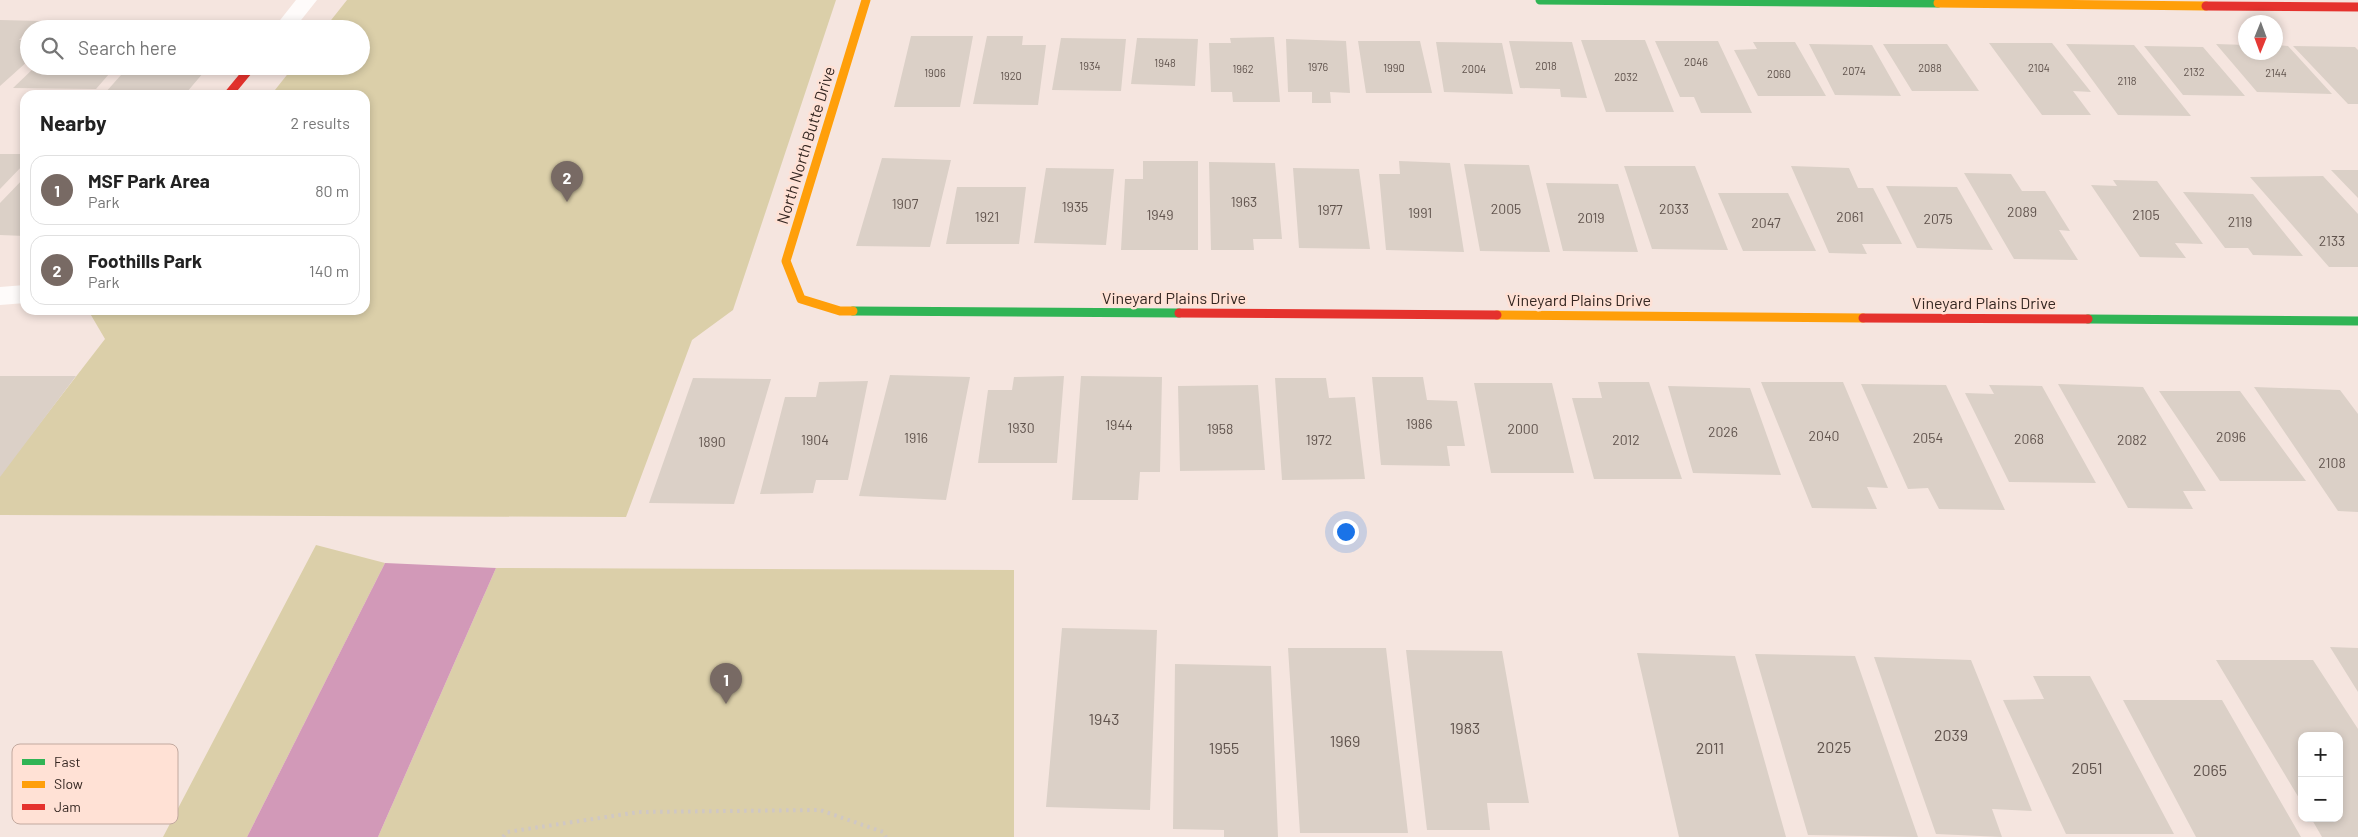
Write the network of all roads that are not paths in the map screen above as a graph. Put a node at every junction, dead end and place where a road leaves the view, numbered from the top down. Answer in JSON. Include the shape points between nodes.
{"nodes":[{"id":1,"x":307,"y":0,"type":"edge"},
{"id":2,"x":866,"y":0,"type":"edge"},
{"id":3,"x":1540,"y":0,"type":"edge"},
{"id":4,"x":2358,"y":7,"type":"edge"},
{"id":5,"x":290,"y":20,"type":"edge"},
{"id":6,"x":245,"y":75,"type":"edge"},
{"id":7,"x":232,"y":90,"type":"edge"},
{"id":8,"x":20,"y":294,"type":"edge"},
{"id":9,"x":0,"y":296,"type":"edge"},
{"id":10,"x":801,"y":299,"type":"joint"},
{"id":11,"x":2358,"y":320,"type":"edge"}],
"edges":[{"from":1,"to":5,"type":"street"},
{"from":2,"to":10,"type":"street","name":"North North Butte Drive","via":[[786,261]]},
{"from":3,"to":4,"type":"street"},
{"from":6,"to":7,"type":"street"},
{"from":8,"to":9,"type":"street"},
{"from":10,"to":11,"type":"street","name":"Vineyard Plains Drive","via":[[840,311]]}]}
